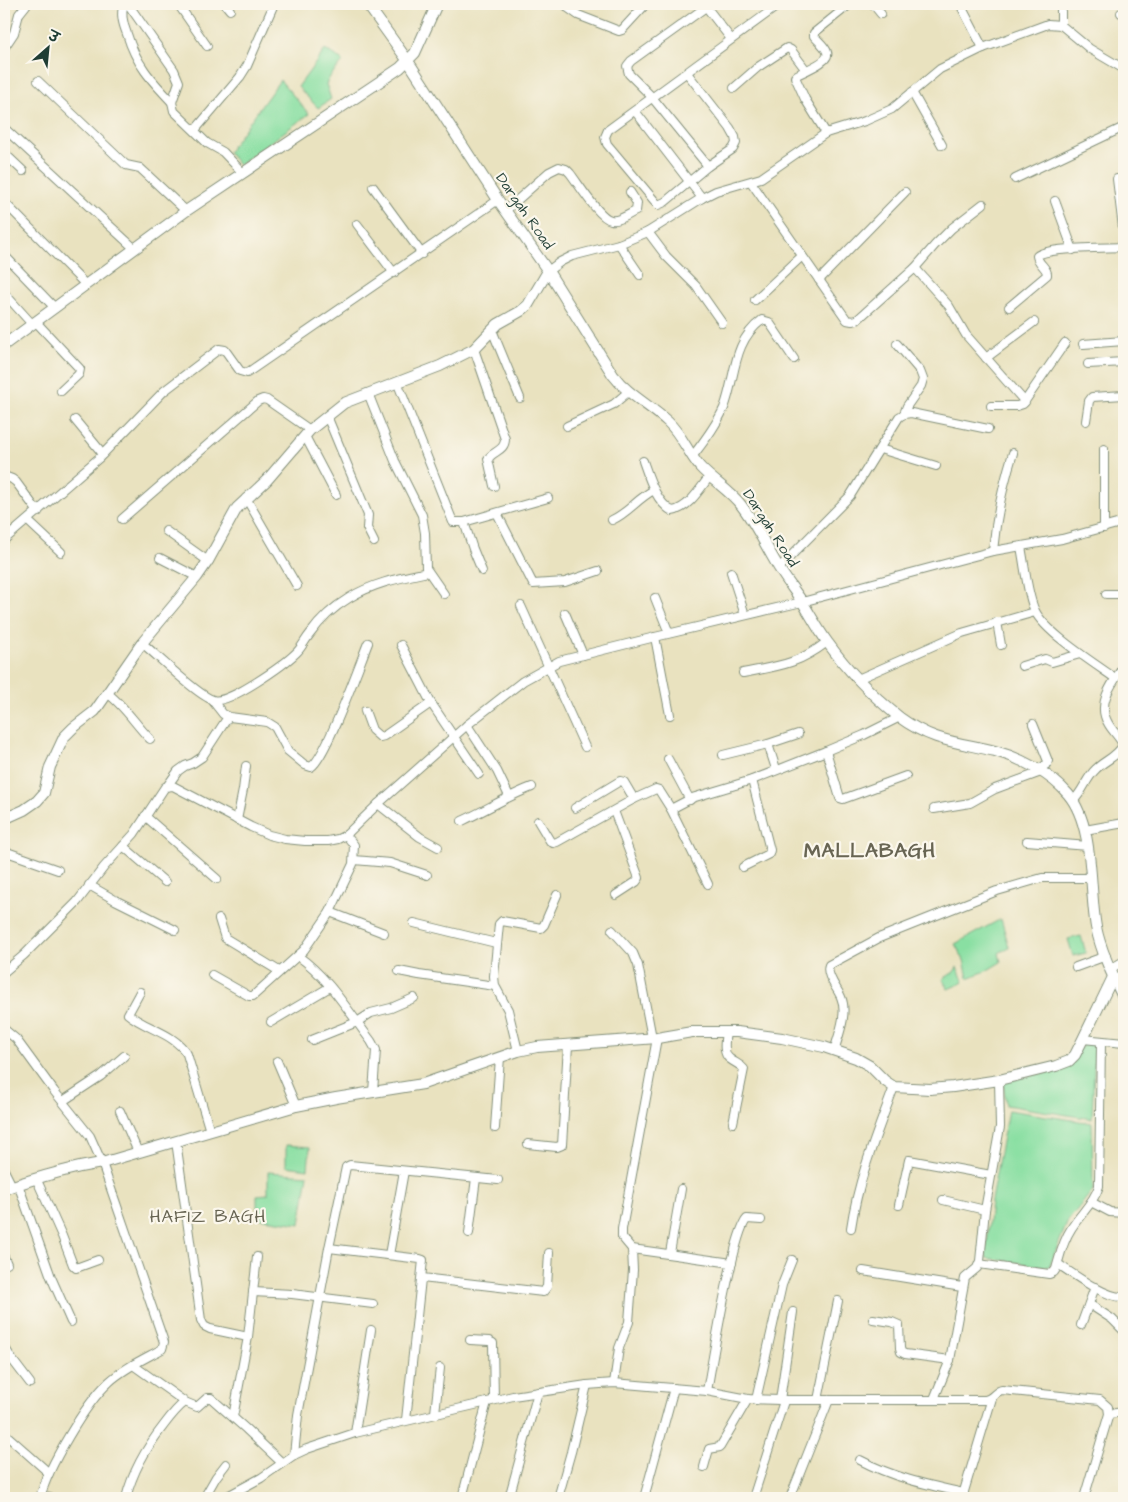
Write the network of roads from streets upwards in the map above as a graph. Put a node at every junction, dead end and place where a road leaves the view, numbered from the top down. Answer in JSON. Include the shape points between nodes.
{"nodes":[{"id":1,"x":27,"y":4,"type":"edge"},
{"id":2,"x":124,"y":4,"type":"edge"},
{"id":3,"x":128,"y":4,"type":"edge"},
{"id":4,"x":178,"y":4,"type":"edge"},
{"id":5,"x":274,"y":4,"type":"edge"},
{"id":6,"x":367,"y":4,"type":"edge"},
{"id":7,"x":438,"y":4,"type":"edge"},
{"id":8,"x":568,"y":4,"type":"edge"},
{"id":9,"x":707,"y":4,"type":"edge"},
{"id":10,"x":780,"y":4,"type":"edge"},
{"id":11,"x":850,"y":4,"type":"edge"},
{"id":12,"x":874,"y":4,"type":"edge"},
{"id":13,"x":960,"y":4,"type":"edge"},
{"id":14,"x":1062,"y":4,"type":"edge"},
{"id":15,"x":644,"y":6,"type":"dead end"},
{"id":16,"x":881,"y":14,"type":"dead end"},
{"id":17,"x":1061,"y":25,"type":"junction"},
{"id":18,"x":732,"y":39,"type":"junction"},
{"id":19,"x":207,"y":46,"type":"dead end"},
{"id":20,"x":4,"y":48,"type":"edge"},
{"id":21,"x":983,"y":48,"type":"junction"},
{"id":22,"x":408,"y":62,"type":"junction"},
{"id":23,"x":1124,"y":68,"type":"edge"},
{"id":24,"x":806,"y":70,"type":"junction"},
{"id":25,"x":687,"y":73,"type":"junction"},
{"id":26,"x":38,"y":81,"type":"dead end"},
{"id":27,"x":734,"y":88,"type":"dead end"},
{"id":28,"x":912,"y":92,"type":"junction"},
{"id":29,"x":651,"y":96,"type":"junction"},
{"id":30,"x":172,"y":102,"type":"junction"},
{"id":31,"x":634,"y":111,"type":"junction"},
{"id":32,"x":1124,"y":127,"type":"edge"},
{"id":33,"x":4,"y":128,"type":"edge"},
{"id":34,"x":195,"y":130,"type":"junction"},
{"id":35,"x":826,"y":133,"type":"junction"},
{"id":36,"x":942,"y":145,"type":"dead end"},
{"id":37,"x":4,"y":153,"type":"edge"},
{"id":38,"x":708,"y":166,"type":"junction"},
{"id":39,"x":24,"y":171,"type":"dead end"},
{"id":40,"x":242,"y":173,"type":"junction"},
{"id":41,"x":1015,"y":178,"type":"dead end"},
{"id":42,"x":1117,"y":179,"type":"dead end"},
{"id":43,"x":690,"y":182,"type":"junction"},
{"id":44,"x":751,"y":182,"type":"junction"},
{"id":45,"x":373,"y":187,"type":"dead end"},
{"id":46,"x":630,"y":192,"type":"dead end"},
{"id":47,"x":905,"y":192,"type":"dead end"},
{"id":48,"x":702,"y":198,"type":"junction"},
{"id":49,"x":498,"y":200,"type":"junction"},
{"id":50,"x":1055,"y":200,"type":"dead end"},
{"id":51,"x":4,"y":202,"type":"edge"},
{"id":52,"x":983,"y":204,"type":"dead end"},
{"id":53,"x":505,"y":210,"type":"junction"},
{"id":54,"x":186,"y":211,"type":"junction"},
{"id":55,"x":357,"y":224,"type":"dead end"},
{"id":56,"x":648,"y":232,"type":"junction"},
{"id":57,"x":1124,"y":236,"type":"edge"},
{"id":58,"x":619,"y":244,"type":"junction"},
{"id":59,"x":1124,"y":247,"type":"edge"},
{"id":60,"x":135,"y":249,"type":"junction"},
{"id":61,"x":1073,"y":250,"type":"junction"},
{"id":62,"x":422,"y":254,"type":"junction"},
{"id":63,"x":4,"y":255,"type":"edge"},
{"id":64,"x":802,"y":256,"type":"junction"},
{"id":65,"x":915,"y":268,"type":"junction"},
{"id":66,"x":548,"y":271,"type":"junction"},
{"id":67,"x":394,"y":273,"type":"junction"},
{"id":68,"x":640,"y":275,"type":"dead end"},
{"id":69,"x":819,"y":280,"type":"junction"},
{"id":70,"x":86,"y":285,"type":"junction"},
{"id":71,"x":4,"y":293,"type":"edge"},
{"id":72,"x":755,"y":300,"type":"dead end"},
{"id":73,"x":1008,"y":307,"type":"dead end"},
{"id":74,"x":55,"y":308,"type":"junction"},
{"id":75,"x":1034,"y":322,"type":"dead end"},
{"id":76,"x":34,"y":323,"type":"junction"},
{"id":77,"x":722,"y":323,"type":"dead end"},
{"id":78,"x":492,"y":330,"type":"junction"},
{"id":79,"x":1124,"y":341,"type":"edge"},
{"id":80,"x":1065,"y":343,"type":"dead end"},
{"id":81,"x":897,"y":344,"type":"dead end"},
{"id":82,"x":1083,"y":344,"type":"dead end"},
{"id":83,"x":4,"y":345,"type":"edge"},
{"id":84,"x":474,"y":349,"type":"junction"},
{"id":85,"x":986,"y":358,"type":"junction"},
{"id":86,"x":794,"y":359,"type":"dead end"},
{"id":87,"x":1124,"y":362,"type":"edge"},
{"id":88,"x":1088,"y":364,"type":"dead end"},
{"id":89,"x":398,"y":384,"type":"junction"},
{"id":90,"x":61,"y":391,"type":"dead end"},
{"id":91,"x":628,"y":392,"type":"junction"},
{"id":92,"x":368,"y":393,"type":"junction"},
{"id":93,"x":1124,"y":395,"type":"edge"},
{"id":94,"x":520,"y":398,"type":"dead end"},
{"id":95,"x":1025,"y":402,"type":"junction"},
{"id":96,"x":991,"y":406,"type":"dead end"},
{"id":97,"x":904,"y":414,"type":"junction"},
{"id":98,"x":327,"y":416,"type":"junction"},
{"id":99,"x":75,"y":420,"type":"dead end"},
{"id":100,"x":1086,"y":421,"type":"dead end"},
{"id":101,"x":567,"y":426,"type":"dead end"},
{"id":102,"x":988,"y":429,"type":"dead end"},
{"id":103,"x":307,"y":433,"type":"junction"},
{"id":104,"x":880,"y":449,"type":"junction"},
{"id":105,"x":1104,"y":450,"type":"dead end"},
{"id":106,"x":1013,"y":453,"type":"dead end"},
{"id":107,"x":103,"y":454,"type":"junction"},
{"id":108,"x":692,"y":457,"type":"junction"},
{"id":109,"x":642,"y":461,"type":"dead end"},
{"id":110,"x":936,"y":466,"type":"dead end"},
{"id":111,"x":4,"y":476,"type":"edge"},
{"id":112,"x":709,"y":477,"type":"junction"},
{"id":113,"x":494,"y":486,"type":"dead end"},
{"id":114,"x":654,"y":490,"type":"junction"},
{"id":115,"x":336,"y":495,"type":"dead end"},
{"id":116,"x":246,"y":498,"type":"junction"},
{"id":117,"x":548,"y":498,"type":"dead end"},
{"id":118,"x":38,"y":512,"type":"junction"},
{"id":119,"x":497,"y":513,"type":"junction"},
{"id":120,"x":122,"y":519,"type":"dead end"},
{"id":121,"x":612,"y":520,"type":"dead end"},
{"id":122,"x":28,"y":521,"type":"junction"},
{"id":123,"x":464,"y":522,"type":"junction"},
{"id":124,"x":1124,"y":522,"type":"edge"},
{"id":125,"x":1104,"y":528,"type":"junction"},
{"id":126,"x":166,"y":531,"type":"dead end"},
{"id":127,"x":4,"y":540,"type":"edge"},
{"id":128,"x":374,"y":542,"type":"dead end"},
{"id":129,"x":1022,"y":547,"type":"junction"},
{"id":130,"x":993,"y":551,"type":"junction"},
{"id":131,"x":61,"y":552,"type":"dead end"},
{"id":132,"x":160,"y":558,"type":"dead end"},
{"id":133,"x":208,"y":561,"type":"junction"},
{"id":134,"x":779,"y":568,"type":"junction"},
{"id":135,"x":598,"y":570,"type":"dead end"},
{"id":136,"x":482,"y":571,"type":"dead end"},
{"id":137,"x":428,"y":572,"type":"junction"},
{"id":138,"x":731,"y":572,"type":"dead end"},
{"id":139,"x":196,"y":577,"type":"junction"},
{"id":140,"x":297,"y":586,"type":"dead end"},
{"id":141,"x":444,"y":594,"type":"dead end"},
{"id":142,"x":1106,"y":594,"type":"dead end"},
{"id":143,"x":1124,"y":594,"type":"edge"},
{"id":144,"x":655,"y":598,"type":"dead end"},
{"id":145,"x":802,"y":602,"type":"junction"},
{"id":146,"x":521,"y":606,"type":"dead end"},
{"id":147,"x":1036,"y":612,"type":"junction"},
{"id":148,"x":565,"y":613,"type":"dead end"},
{"id":149,"x":745,"y":615,"type":"junction"},
{"id":150,"x":997,"y":622,"type":"junction"},
{"id":151,"x":669,"y":633,"type":"junction"},
{"id":152,"x":655,"y":637,"type":"junction"},
{"id":153,"x":827,"y":642,"type":"junction"},
{"id":154,"x":142,"y":643,"type":"junction"},
{"id":155,"x":368,"y":644,"type":"dead end"},
{"id":156,"x":401,"y":645,"type":"dead end"},
{"id":157,"x":1001,"y":645,"type":"dead end"},
{"id":158,"x":1080,"y":654,"type":"junction"},
{"id":159,"x":582,"y":655,"type":"junction"},
{"id":160,"x":1022,"y":666,"type":"dead end"},
{"id":161,"x":1124,"y":666,"type":"edge"},
{"id":162,"x":548,"y":667,"type":"junction"},
{"id":163,"x":742,"y":673,"type":"dead end"},
{"id":164,"x":1115,"y":678,"type":"junction"},
{"id":165,"x":858,"y":679,"type":"junction"},
{"id":166,"x":107,"y":693,"type":"junction"},
{"id":167,"x":212,"y":700,"type":"junction"},
{"id":168,"x":432,"y":703,"type":"junction"},
{"id":169,"x":365,"y":711,"type":"dead end"},
{"id":170,"x":670,"y":715,"type":"dead end"},
{"id":171,"x":228,"y":717,"type":"junction"},
{"id":172,"x":900,"y":717,"type":"junction"},
{"id":173,"x":1033,"y":724,"type":"dead end"},
{"id":174,"x":467,"y":725,"type":"junction"},
{"id":175,"x":798,"y":734,"type":"dead end"},
{"id":176,"x":454,"y":738,"type":"junction"},
{"id":177,"x":150,"y":739,"type":"dead end"},
{"id":178,"x":768,"y":744,"type":"junction"},
{"id":179,"x":1124,"y":745,"type":"edge"},
{"id":180,"x":585,"y":747,"type":"dead end"},
{"id":181,"x":826,"y":751,"type":"junction"},
{"id":182,"x":723,"y":754,"type":"dead end"},
{"id":183,"x":668,"y":759,"type":"dead end"},
{"id":184,"x":246,"y":766,"type":"dead end"},
{"id":185,"x":776,"y":769,"type":"junction"},
{"id":186,"x":1040,"y":771,"type":"junction"},
{"id":187,"x":479,"y":774,"type":"dead end"},
{"id":188,"x":906,"y":776,"type":"dead end"},
{"id":189,"x":752,"y":780,"type":"junction"},
{"id":190,"x":168,"y":786,"type":"junction"},
{"id":191,"x":532,"y":786,"type":"dead end"},
{"id":192,"x":509,"y":796,"type":"junction"},
{"id":193,"x":634,"y":799,"type":"junction"},
{"id":194,"x":690,"y":800,"type":"junction"},
{"id":195,"x":1073,"y":802,"type":"junction"},
{"id":196,"x":378,"y":804,"type":"junction"},
{"id":197,"x":575,"y":808,"type":"dead end"},
{"id":198,"x":671,"y":809,"type":"junction"},
{"id":199,"x":934,"y":809,"type":"dead end"},
{"id":200,"x":614,"y":811,"type":"junction"},
{"id":201,"x":145,"y":816,"type":"junction"},
{"id":202,"x":4,"y":819,"type":"edge"},
{"id":203,"x":237,"y":820,"type":"junction"},
{"id":204,"x":462,"y":821,"type":"dead end"},
{"id":205,"x":538,"y":821,"type":"dead end"},
{"id":206,"x":1124,"y":823,"type":"edge"},
{"id":207,"x":1084,"y":830,"type":"junction"},
{"id":208,"x":346,"y":835,"type":"junction"},
{"id":209,"x":1027,"y":842,"type":"dead end"},
{"id":210,"x":123,"y":846,"type":"junction"},
{"id":211,"x":438,"y":846,"type":"dead end"},
{"id":212,"x":1088,"y":846,"type":"junction"},
{"id":213,"x":4,"y":850,"type":"edge"},
{"id":214,"x":354,"y":860,"type":"junction"},
{"id":215,"x":742,"y":867,"type":"dead end"},
{"id":216,"x":58,"y":870,"type":"dead end"},
{"id":217,"x":427,"y":875,"type":"dead end"},
{"id":218,"x":1092,"y":878,"type":"junction"},
{"id":219,"x":217,"y":879,"type":"dead end"},
{"id":220,"x":165,"y":882,"type":"dead end"},
{"id":221,"x":708,"y":884,"type":"dead end"},
{"id":222,"x":89,"y":885,"type":"junction"},
{"id":223,"x":557,"y":895,"type":"dead end"},
{"id":224,"x":616,"y":895,"type":"dead end"},
{"id":225,"x":330,"y":912,"type":"junction"},
{"id":226,"x":219,"y":919,"type":"dead end"},
{"id":227,"x":414,"y":924,"type":"dead end"},
{"id":228,"x":175,"y":930,"type":"dead end"},
{"id":229,"x":612,"y":930,"type":"dead end"},
{"id":230,"x":384,"y":933,"type":"dead end"},
{"id":231,"x":496,"y":943,"type":"junction"},
{"id":232,"x":298,"y":956,"type":"junction"},
{"id":233,"x":1106,"y":956,"type":"junction"},
{"id":234,"x":1124,"y":961,"type":"edge"},
{"id":235,"x":1076,"y":967,"type":"dead end"},
{"id":236,"x":279,"y":971,"type":"junction"},
{"id":237,"x":400,"y":971,"type":"dead end"},
{"id":238,"x":4,"y":972,"type":"edge"},
{"id":239,"x":1112,"y":973,"type":"junction"},
{"id":240,"x":212,"y":975,"type":"dead end"},
{"id":241,"x":495,"y":986,"type":"junction"},
{"id":242,"x":330,"y":987,"type":"junction"},
{"id":243,"x":140,"y":992,"type":"dead end"},
{"id":244,"x":414,"y":998,"type":"dead end"},
{"id":245,"x":1124,"y":999,"type":"edge"},
{"id":246,"x":271,"y":1022,"type":"dead end"},
{"id":247,"x":357,"y":1022,"type":"junction"},
{"id":248,"x":4,"y":1029,"type":"edge"},
{"id":249,"x":726,"y":1032,"type":"junction"},
{"id":250,"x":655,"y":1038,"type":"junction"},
{"id":251,"x":1083,"y":1039,"type":"junction"},
{"id":252,"x":312,"y":1040,"type":"dead end"},
{"id":253,"x":1101,"y":1042,"type":"junction"},
{"id":254,"x":1124,"y":1043,"type":"edge"},
{"id":255,"x":568,"y":1045,"type":"junction"},
{"id":256,"x":518,"y":1051,"type":"junction"},
{"id":257,"x":834,"y":1051,"type":"junction"},
{"id":258,"x":124,"y":1056,"type":"dead end"},
{"id":259,"x":500,"y":1057,"type":"junction"},
{"id":260,"x":277,"y":1061,"type":"dead end"},
{"id":261,"x":999,"y":1080,"type":"junction"},
{"id":262,"x":894,"y":1087,"type":"junction"},
{"id":263,"x":372,"y":1092,"type":"junction"},
{"id":264,"x":62,"y":1101,"type":"junction"},
{"id":265,"x":296,"y":1106,"type":"junction"},
{"id":266,"x":120,"y":1111,"type":"dead end"},
{"id":267,"x":733,"y":1122,"type":"dead end"},
{"id":268,"x":495,"y":1128,"type":"dead end"},
{"id":269,"x":210,"y":1131,"type":"junction"},
{"id":270,"x":176,"y":1141,"type":"junction"},
{"id":271,"x":528,"y":1144,"type":"dead end"},
{"id":272,"x":138,"y":1152,"type":"junction"},
{"id":273,"x":102,"y":1163,"type":"junction"},
{"id":274,"x":4,"y":1170,"type":"edge"},
{"id":275,"x":404,"y":1171,"type":"junction"},
{"id":276,"x":991,"y":1175,"type":"junction"},
{"id":277,"x":36,"y":1178,"type":"junction"},
{"id":278,"x":476,"y":1178,"type":"junction"},
{"id":279,"x":498,"y":1180,"type":"dead end"},
{"id":280,"x":11,"y":1186,"type":"edge"},
{"id":281,"x":681,"y":1189,"type":"dead end"},
{"id":282,"x":943,"y":1200,"type":"dead end"},
{"id":283,"x":1091,"y":1202,"type":"junction"},
{"id":284,"x":899,"y":1205,"type":"dead end"},
{"id":285,"x":985,"y":1210,"type":"junction"},
{"id":286,"x":1124,"y":1214,"type":"edge"},
{"id":287,"x":761,"y":1220,"type":"dead end"},
{"id":288,"x":851,"y":1228,"type":"dead end"},
{"id":289,"x":470,"y":1233,"type":"dead end"},
{"id":290,"x":329,"y":1248,"type":"junction"},
{"id":291,"x":632,"y":1249,"type":"junction"},
{"id":292,"x":549,"y":1253,"type":"dead end"},
{"id":293,"x":670,"y":1253,"type":"junction"},
{"id":294,"x":389,"y":1255,"type":"junction"},
{"id":295,"x":257,"y":1257,"type":"dead end"},
{"id":296,"x":98,"y":1260,"type":"dead end"},
{"id":297,"x":792,"y":1260,"type":"dead end"},
{"id":298,"x":732,"y":1263,"type":"junction"},
{"id":299,"x":980,"y":1264,"type":"junction"},
{"id":300,"x":1058,"y":1264,"type":"junction"},
{"id":301,"x":863,"y":1271,"type":"dead end"},
{"id":302,"x":422,"y":1278,"type":"junction"},
{"id":303,"x":962,"y":1287,"type":"junction"},
{"id":304,"x":1095,"y":1287,"type":"junction"},
{"id":305,"x":253,"y":1292,"type":"junction"},
{"id":306,"x":320,"y":1297,"type":"junction"},
{"id":307,"x":1124,"y":1297,"type":"edge"},
{"id":308,"x":838,"y":1301,"type":"dead end"},
{"id":309,"x":373,"y":1304,"type":"dead end"},
{"id":310,"x":1089,"y":1304,"type":"junction"},
{"id":311,"x":793,"y":1312,"type":"dead end"},
{"id":312,"x":873,"y":1319,"type":"dead end"},
{"id":313,"x":71,"y":1322,"type":"dead end"},
{"id":314,"x":1081,"y":1325,"type":"dead end"},
{"id":315,"x":371,"y":1330,"type":"dead end"},
{"id":316,"x":1124,"y":1331,"type":"edge"},
{"id":317,"x":248,"y":1337,"type":"junction"},
{"id":318,"x":470,"y":1340,"type":"dead end"},
{"id":319,"x":4,"y":1346,"type":"edge"},
{"id":320,"x":950,"y":1360,"type":"junction"},
{"id":321,"x":133,"y":1365,"type":"junction"},
{"id":322,"x":440,"y":1368,"type":"dead end"},
{"id":323,"x":30,"y":1382,"type":"dead end"},
{"id":324,"x":614,"y":1383,"type":"junction"},
{"id":325,"x":587,"y":1385,"type":"junction"},
{"id":326,"x":674,"y":1388,"type":"junction"},
{"id":327,"x":707,"y":1391,"type":"junction"},
{"id":328,"x":538,"y":1392,"type":"junction"},
{"id":329,"x":992,"y":1398,"type":"junction"},
{"id":330,"x":752,"y":1399,"type":"junction"},
{"id":331,"x":934,"y":1399,"type":"junction"},
{"id":332,"x":818,"y":1400,"type":"junction"},
{"id":333,"x":829,"y":1400,"type":"junction"},
{"id":334,"x":490,"y":1401,"type":"junction"},
{"id":335,"x":782,"y":1401,"type":"junction"},
{"id":336,"x":185,"y":1402,"type":"junction"},
{"id":337,"x":1124,"y":1412,"type":"edge"},
{"id":338,"x":435,"y":1414,"type":"junction"},
{"id":339,"x":1109,"y":1414,"type":"junction"},
{"id":340,"x":234,"y":1417,"type":"junction"},
{"id":341,"x":406,"y":1420,"type":"junction"},
{"id":342,"x":4,"y":1432,"type":"edge"},
{"id":343,"x":354,"y":1433,"type":"junction"},
{"id":344,"x":294,"y":1455,"type":"junction"},
{"id":345,"x":860,"y":1460,"type":"dead end"},
{"id":346,"x":281,"y":1462,"type":"junction"},
{"id":347,"x":226,"y":1464,"type":"dead end"},
{"id":348,"x":704,"y":1467,"type":"dead end"},
{"id":349,"x":48,"y":1473,"type":"junction"},
{"id":350,"x":963,"y":1495,"type":"edge"},
{"id":351,"x":40,"y":1497,"type":"edge"},
{"id":352,"x":790,"y":1497,"type":"edge"},
{"id":353,"x":50,"y":1498,"type":"edge"},
{"id":354,"x":126,"y":1498,"type":"edge"},
{"id":355,"x":204,"y":1498,"type":"edge"},
{"id":356,"x":224,"y":1498,"type":"edge"},
{"id":357,"x":462,"y":1498,"type":"edge"},
{"id":358,"x":509,"y":1498,"type":"edge"},
{"id":359,"x":558,"y":1498,"type":"edge"},
{"id":360,"x":644,"y":1498,"type":"edge"},
{"id":361,"x":753,"y":1498,"type":"edge"},
{"id":362,"x":799,"y":1498,"type":"edge"},
{"id":363,"x":1084,"y":1498,"type":"edge"}],
"edges":[{"from":1,"to":20,"type":"street"},
{"from":2,"to":30,"type":"street","via":[[122,19],[134,54],[148,76]]},
{"from":3,"to":30,"type":"street","via":[[174,70],[179,82]]},
{"from":4,"to":19,"type":"street"},
{"from":5,"to":34,"type":"street","via":[[247,66]]},
{"from":6,"to":22,"type":"street","name":"Dargah Road"},
{"from":7,"to":22,"type":"street"},
{"from":8,"to":15,"type":"street","via":[[568,8],[578,14],[619,31]]},
{"from":9,"to":18,"type":"street"},
{"from":9,"to":29,"type":"street","via":[[631,61],[629,74]]},
{"from":10,"to":18,"type":"street"},
{"from":11,"to":24,"type":"street","via":[[815,31],[814,36],[828,55],[825,61]]},
{"from":12,"to":16,"type":"street"},
{"from":13,"to":21,"type":"street"},
{"from":14,"to":17,"type":"street"},
{"from":17,"to":21,"type":"street","via":[[1048,24]]},
{"from":17,"to":23,"type":"street","via":[[1095,53]]},
{"from":18,"to":25,"type":"street"},
{"from":21,"to":28,"type":"street","via":[[940,69]]},
{"from":22,"to":40,"type":"street"},
{"from":22,"to":49,"type":"street","name":"Dargah Road"},
{"from":24,"to":27,"type":"street","via":[[787,48]]},
{"from":24,"to":35,"type":"street","via":[[797,75],[796,82]]},
{"from":25,"to":29,"type":"street"},
{"from":25,"to":38,"type":"street","via":[[735,137],[733,149]]},
{"from":26,"to":54,"type":"street","via":[[126,165],[140,168]]},
{"from":28,"to":35,"type":"street","via":[[880,115]]},
{"from":28,"to":36,"type":"street"},
{"from":29,"to":31,"type":"street"},
{"from":29,"to":38,"type":"street"},
{"from":30,"to":34,"type":"street","via":[[174,111]]},
{"from":31,"to":43,"type":"street"},
{"from":31,"to":43,"type":"street","via":[[608,130],[607,144],[658,205]]},
{"from":32,"to":41,"type":"street"},
{"from":33,"to":60,"type":"street"},
{"from":34,"to":40,"type":"street","via":[[207,143],[223,152]]},
{"from":35,"to":44,"type":"street"},
{"from":37,"to":39,"type":"street"},
{"from":38,"to":43,"type":"street"},
{"from":40,"to":54,"type":"street"},
{"from":42,"to":57,"type":"street"},
{"from":43,"to":48,"type":"street"},
{"from":44,"to":48,"type":"street"},
{"from":44,"to":64,"type":"street"},
{"from":45,"to":62,"type":"street"},
{"from":46,"to":53,"type":"street","via":[[637,203],[636,211],[617,220],[609,220],[570,173],[559,166]]},
{"from":47,"to":69,"type":"street"},
{"from":48,"to":56,"type":"street"},
{"from":49,"to":53,"type":"street","name":"Dargah Road"},
{"from":49,"to":62,"type":"street"},
{"from":50,"to":61,"type":"street"},
{"from":51,"to":70,"type":"street"},
{"from":52,"to":65,"type":"street","via":[[952,228]]},
{"from":53,"to":66,"type":"street","name":"Dargah Road"},
{"from":54,"to":60,"type":"street"},
{"from":55,"to":67,"type":"street"},
{"from":56,"to":58,"type":"street"},
{"from":56,"to":77,"type":"street","via":[[696,286]]},
{"from":58,"to":66,"type":"street","via":[[572,256]]},
{"from":58,"to":68,"type":"street"},
{"from":59,"to":61,"type":"street"},
{"from":60,"to":70,"type":"street"},
{"from":61,"to":73,"type":"street","via":[[1038,255],[1046,275]]},
{"from":62,"to":67,"type":"street"},
{"from":63,"to":74,"type":"street"},
{"from":64,"to":69,"type":"street"},
{"from":64,"to":72,"type":"street"},
{"from":65,"to":69,"type":"street","via":[[852,322],[847,320]]},
{"from":65,"to":85,"type":"street","via":[[949,306],[966,335]]},
{"from":66,"to":78,"type":"street","via":[[528,305]]},
{"from":66,"to":91,"type":"street","name":"Dargah Road","via":[[613,374]]},
{"from":67,"to":107,"type":"street","via":[[247,373],[240,371],[225,350],[219,349],[164,391]]},
{"from":70,"to":74,"type":"street"},
{"from":71,"to":76,"type":"street"},
{"from":74,"to":76,"type":"street"},
{"from":75,"to":85,"type":"street"},
{"from":76,"to":83,"type":"street"},
{"from":76,"to":90,"type":"street","via":[[80,369],[79,374]]},
{"from":78,"to":84,"type":"street"},
{"from":78,"to":94,"type":"street"},
{"from":79,"to":82,"type":"street"},
{"from":80,"to":95,"type":"street"},
{"from":81,"to":97,"type":"street","via":[[923,379]]},
{"from":84,"to":89,"type":"street"},
{"from":84,"to":113,"type":"street","via":[[505,440],[502,449],[488,459]]},
{"from":85,"to":95,"type":"street"},
{"from":86,"to":108,"type":"street","via":[[769,322],[762,320],[750,331],[737,353],[724,407]]},
{"from":87,"to":88,"type":"street"},
{"from":89,"to":92,"type":"street"},
{"from":89,"to":123,"type":"street","via":[[452,520]]},
{"from":91,"to":101,"type":"street","via":[[614,404]]},
{"from":91,"to":108,"type":"street","name":"Dargah Road","via":[[677,431]]},
{"from":92,"to":98,"type":"street","via":[[344,403]]},
{"from":92,"to":137,"type":"street","via":[[395,461],[422,515]]},
{"from":93,"to":100,"type":"street","via":[[1092,397]]},
{"from":95,"to":96,"type":"street","via":[[1017,406]]},
{"from":97,"to":102,"type":"street"},
{"from":97,"to":104,"type":"street"},
{"from":98,"to":103,"type":"street"},
{"from":98,"to":128,"type":"street","via":[[368,515],[367,528]]},
{"from":99,"to":107,"type":"street"},
{"from":103,"to":115,"type":"street"},
{"from":103,"to":116,"type":"street"},
{"from":103,"to":120,"type":"street","via":[[262,399]]},
{"from":104,"to":110,"type":"street"},
{"from":104,"to":134,"type":"street","via":[[850,496]]},
{"from":105,"to":125,"type":"street"},
{"from":106,"to":130,"type":"street","via":[[995,520]]},
{"from":107,"to":118,"type":"street"},
{"from":108,"to":112,"type":"street","name":"Dargah Road"},
{"from":109,"to":114,"type":"street"},
{"from":111,"to":118,"type":"street","via":[[16,482]]},
{"from":112,"to":114,"type":"street","via":[[698,492],[676,511],[666,507]]},
{"from":112,"to":134,"type":"street","name":"Dargah Road","via":[[741,505]]},
{"from":114,"to":121,"type":"street"},
{"from":116,"to":133,"type":"street","via":[[236,508]]},
{"from":116,"to":140,"type":"street"},
{"from":117,"to":119,"type":"street"},
{"from":118,"to":122,"type":"street"},
{"from":119,"to":123,"type":"street"},
{"from":119,"to":135,"type":"street","via":[[533,584],[566,582]]},
{"from":122,"to":127,"type":"street"},
{"from":122,"to":131,"type":"street"},
{"from":123,"to":136,"type":"street"},
{"from":124,"to":125,"type":"street"},
{"from":125,"to":129,"type":"street"},
{"from":126,"to":133,"type":"street"},
{"from":129,"to":130,"type":"street"},
{"from":129,"to":147,"type":"street","via":[[1030,597]]},
{"from":130,"to":145,"type":"street"},
{"from":132,"to":139,"type":"street"},
{"from":133,"to":139,"type":"street"},
{"from":134,"to":145,"type":"street","name":"Dargah Road"},
{"from":137,"to":141,"type":"street"},
{"from":137,"to":167,"type":"street","via":[[377,584],[348,598],[318,624],[291,658],[241,692],[225,700]]},
{"from":138,"to":149,"type":"street"},
{"from":139,"to":154,"type":"street"},
{"from":142,"to":143,"type":"street"},
{"from":144,"to":151,"type":"street"},
{"from":145,"to":149,"type":"street"},
{"from":145,"to":153,"type":"street","name":"Dargah Road"},
{"from":146,"to":162,"type":"street"},
{"from":147,"to":150,"type":"street"},
{"from":147,"to":158,"type":"street"},
{"from":148,"to":159,"type":"street"},
{"from":149,"to":151,"type":"street"},
{"from":150,"to":157,"type":"street"},
{"from":150,"to":165,"type":"street","via":[[929,646]]},
{"from":151,"to":152,"type":"street"},
{"from":152,"to":159,"type":"street"},
{"from":152,"to":170,"type":"street"},
{"from":153,"to":163,"type":"street","via":[[803,659]]},
{"from":153,"to":165,"type":"street","name":"Dargah Road"},
{"from":154,"to":166,"type":"street"},
{"from":154,"to":167,"type":"street"},
{"from":155,"to":171,"type":"street","via":[[336,723],[314,766],[305,765],[294,756],[275,728],[267,722]]},
{"from":156,"to":168,"type":"street"},
{"from":158,"to":160,"type":"street"},
{"from":158,"to":164,"type":"street"},
{"from":159,"to":162,"type":"street"},
{"from":161,"to":164,"type":"street"},
{"from":162,"to":174,"type":"street","via":[[523,681]]},
{"from":162,"to":180,"type":"street"},
{"from":164,"to":179,"type":"street","via":[[1103,709],[1106,720]]},
{"from":165,"to":172,"type":"street","name":"Dargah Road"},
{"from":166,"to":177,"type":"street","via":[[119,702]]},
{"from":166,"to":202,"type":"street","via":[[95,711],[64,737],[40,797],[24,810]]},
{"from":167,"to":171,"type":"street"},
{"from":168,"to":169,"type":"street","via":[[380,737],[372,730]]},
{"from":168,"to":176,"type":"street"},
{"from":171,"to":190,"type":"street","via":[[202,757],[178,771]]},
{"from":172,"to":181,"type":"street"},
{"from":172,"to":186,"type":"street","name":"Dargah Road","via":[[934,737],[997,751]]},
{"from":173,"to":186,"type":"street","via":[[1048,761]]},
{"from":174,"to":176,"type":"street"},
{"from":174,"to":192,"type":"street"},
{"from":175,"to":178,"type":"street"},
{"from":176,"to":187,"type":"street"},
{"from":176,"to":196,"type":"street"},
{"from":178,"to":182,"type":"street"},
{"from":178,"to":185,"type":"street"},
{"from":179,"to":195,"type":"street","via":[[1094,770]]},
{"from":181,"to":185,"type":"street"},
{"from":181,"to":188,"type":"street","via":[[843,799]]},
{"from":183,"to":194,"type":"street"},
{"from":184,"to":203,"type":"street"},
{"from":185,"to":189,"type":"street"},
{"from":186,"to":195,"type":"street","name":"Dargah Road","via":[[1064,790]]},
{"from":186,"to":199,"type":"street","via":[[995,788],[970,803]]},
{"from":189,"to":194,"type":"street"},
{"from":189,"to":215,"type":"street","via":[[770,850],[767,856]]},
{"from":190,"to":201,"type":"street"},
{"from":190,"to":203,"type":"street"},
{"from":191,"to":192,"type":"street"},
{"from":192,"to":204,"type":"street"},
{"from":193,"to":197,"type":"street","via":[[624,782],[620,781]]},
{"from":193,"to":198,"type":"street","via":[[656,788]]},
{"from":193,"to":200,"type":"street"},
{"from":194,"to":198,"type":"street"},
{"from":195,"to":207,"type":"street","name":"Dargah Road"},
{"from":196,"to":208,"type":"street"},
{"from":196,"to":211,"type":"street","via":[[420,837]]},
{"from":198,"to":221,"type":"street"},
{"from":200,"to":205,"type":"street","via":[[554,843]]},
{"from":200,"to":224,"type":"street","via":[[639,878]]},
{"from":201,"to":210,"type":"street"},
{"from":201,"to":219,"type":"street"},
{"from":203,"to":208,"type":"street","via":[[269,835],[305,842],[328,841]]},
{"from":206,"to":207,"type":"street"},
{"from":207,"to":212,"type":"street","name":"Dargah Road"},
{"from":208,"to":214,"type":"street","via":[[354,846]]},
{"from":209,"to":212,"type":"street"},
{"from":210,"to":220,"type":"street"},
{"from":210,"to":222,"type":"street"},
{"from":212,"to":218,"type":"street","name":"Dargah Road"},
{"from":213,"to":216,"type":"street"},
{"from":214,"to":217,"type":"street","via":[[390,864]]},
{"from":214,"to":225,"type":"street"},
{"from":218,"to":233,"type":"street","name":"Dargah Road","via":[[1094,915]]},
{"from":218,"to":257,"type":"street","via":[[1042,878],[996,891],[879,938],[829,964],[828,971],[844,1008]]},
{"from":222,"to":228,"type":"street"},
{"from":222,"to":238,"type":"street","via":[[72,907]]},
{"from":223,"to":231,"type":"street","via":[[543,927],[500,921]]},
{"from":225,"to":230,"type":"street"},
{"from":225,"to":232,"type":"street"},
{"from":226,"to":236,"type":"street","via":[[225,938]]},
{"from":227,"to":231,"type":"street"},
{"from":229,"to":250,"type":"street","via":[[633,953],[638,964]]},
{"from":231,"to":241,"type":"street"},
{"from":232,"to":236,"type":"street"},
{"from":232,"to":242,"type":"street","via":[[309,963]]},
{"from":233,"to":235,"type":"street"},
{"from":233,"to":239,"type":"street","name":"Dargah Road"},
{"from":234,"to":239,"type":"street"},
{"from":236,"to":240,"type":"street","via":[[254,996]]},
{"from":237,"to":241,"type":"street"},
{"from":239,"to":245,"type":"street","name":"Dargah Road"},
{"from":239,"to":251,"type":"street"},
{"from":241,"to":256,"type":"street","via":[[508,1010]]},
{"from":242,"to":246,"type":"street"},
{"from":242,"to":247,"type":"street"},
{"from":243,"to":269,"type":"street","via":[[128,1014],[183,1047]]},
{"from":244,"to":247,"type":"street","via":[[371,1013]]},
{"from":247,"to":252,"type":"street"},
{"from":247,"to":263,"type":"street","via":[[376,1050]]},
{"from":248,"to":264,"type":"street","via":[[25,1050]]},
{"from":249,"to":250,"type":"street","via":[[692,1032]]},
{"from":249,"to":257,"type":"street","via":[[782,1038]]},
{"from":249,"to":267,"type":"street","via":[[726,1054],[744,1069]]},
{"from":250,"to":255,"type":"street"},
{"from":250,"to":291,"type":"street","via":[[622,1230],[622,1237]]},
{"from":251,"to":253,"type":"street"},
{"from":251,"to":261,"type":"street","via":[[1069,1061]]},
{"from":253,"to":254,"type":"street"},
{"from":253,"to":283,"type":"street","via":[[1099,1179]]},
{"from":255,"to":256,"type":"street"},
{"from":255,"to":271,"type":"street","via":[[562,1145]]},
{"from":256,"to":259,"type":"street"},
{"from":257,"to":262,"type":"street","via":[[870,1066]]},
{"from":258,"to":264,"type":"street","via":[[101,1076]]},
{"from":259,"to":263,"type":"street","via":[[423,1084]]},
{"from":259,"to":268,"type":"street"},
{"from":260,"to":265,"type":"street"},
{"from":261,"to":262,"type":"street","via":[[930,1089]]},
{"from":261,"to":276,"type":"street","via":[[1000,1127]]},
{"from":262,"to":288,"type":"street","via":[[855,1201]]},
{"from":263,"to":265,"type":"street"},
{"from":264,"to":273,"type":"street","via":[[90,1136]]},
{"from":265,"to":269,"type":"street"},
{"from":266,"to":272,"type":"street"},
{"from":269,"to":270,"type":"street"},
{"from":270,"to":272,"type":"street"},
{"from":270,"to":317,"type":"street","via":[[201,1320],[210,1329]]},
{"from":272,"to":273,"type":"street"},
{"from":273,"to":277,"type":"street"},
{"from":273,"to":321,"type":"street","via":[[164,1342],[162,1349]]},
{"from":274,"to":280,"type":"street"},
{"from":275,"to":278,"type":"street"},
{"from":275,"to":290,"type":"street","via":[[346,1167]]},
{"from":275,"to":294,"type":"street"},
{"from":276,"to":284,"type":"street","via":[[909,1160]]},
{"from":276,"to":285,"type":"street"},
{"from":277,"to":280,"type":"street"},
{"from":277,"to":296,"type":"street","via":[[73,1266],[76,1268]]},
{"from":278,"to":279,"type":"street"},
{"from":278,"to":289,"type":"street"},
{"from":280,"to":313,"type":"street"},
{"from":281,"to":293,"type":"street"},
{"from":282,"to":285,"type":"street"},
{"from":283,"to":286,"type":"street","via":[[1110,1212]]},
{"from":283,"to":300,"type":"street","via":[[1068,1234]]},
{"from":285,"to":299,"type":"street"},
{"from":287,"to":298,"type":"street","via":[[747,1219],[744,1222]]},
{"from":290,"to":294,"type":"street"},
{"from":290,"to":306,"type":"street"},
{"from":291,"to":293,"type":"street"},
{"from":291,"to":324,"type":"street","via":[[629,1322],[619,1348]]},
{"from":292,"to":302,"type":"street","via":[[547,1287],[543,1292]]},
{"from":293,"to":298,"type":"street"},
{"from":294,"to":302,"type":"street","via":[[420,1259],[423,1263]]},
{"from":295,"to":305,"type":"street"},
{"from":297,"to":330,"type":"street","via":[[782,1285]]},
{"from":298,"to":327,"type":"street"},
{"from":299,"to":300,"type":"street","via":[[1049,1274]]},
{"from":299,"to":303,"type":"street","via":[[967,1275]]},
{"from":300,"to":304,"type":"street"},
{"from":301,"to":303,"type":"street"},
{"from":302,"to":341,"type":"street"},
{"from":303,"to":320,"type":"street"},
{"from":304,"to":307,"type":"street","via":[[1111,1296]]},
{"from":304,"to":310,"type":"street"},
{"from":305,"to":306,"type":"street"},
{"from":305,"to":317,"type":"street"},
{"from":306,"to":309,"type":"street"},
{"from":306,"to":344,"type":"street","via":[[298,1415]]},
{"from":308,"to":332,"type":"street"},
{"from":310,"to":314,"type":"street"},
{"from":310,"to":316,"type":"street"},
{"from":311,"to":335,"type":"street"},
{"from":312,"to":320,"type":"street","via":[[900,1325],[901,1352]]},
{"from":315,"to":343,"type":"street"},
{"from":317,"to":340,"type":"street"},
{"from":318,"to":334,"type":"street","via":[[493,1343]]},
{"from":319,"to":323,"type":"street"},
{"from":320,"to":331,"type":"street"},
{"from":321,"to":336,"type":"street"},
{"from":321,"to":349,"type":"street","via":[[108,1383],[93,1400]]},
{"from":322,"to":338,"type":"street"},
{"from":324,"to":325,"type":"street"},
{"from":324,"to":326,"type":"street"},
{"from":325,"to":328,"type":"street"},
{"from":325,"to":359,"type":"street"},
{"from":326,"to":327,"type":"street"},
{"from":326,"to":360,"type":"street"},
{"from":327,"to":330,"type":"street"},
{"from":328,"to":334,"type":"street"},
{"from":328,"to":358,"type":"street"},
{"from":329,"to":331,"type":"street"},
{"from":329,"to":339,"type":"street","via":[[1002,1390],[1100,1400],[1108,1407]]},
{"from":329,"to":350,"type":"street"},
{"from":330,"to":335,"type":"street"},
{"from":330,"to":348,"type":"street","via":[[721,1445],[709,1449]]},
{"from":331,"to":333,"type":"street"},
{"from":332,"to":333,"type":"street"},
{"from":332,"to":335,"type":"street"},
{"from":333,"to":352,"type":"street"},
{"from":334,"to":338,"type":"street"},
{"from":334,"to":357,"type":"street"},
{"from":335,"to":361,"type":"street"},
{"from":336,"to":340,"type":"street","via":[[197,1407],[208,1398]]},
{"from":336,"to":354,"type":"street","via":[[144,1451]]},
{"from":337,"to":339,"type":"street"},
{"from":338,"to":341,"type":"street"},
{"from":339,"to":363,"type":"street"},
{"from":340,"to":346,"type":"street"},
{"from":341,"to":343,"type":"street"},
{"from":342,"to":349,"type":"street"},
{"from":343,"to":344,"type":"street"},
{"from":344,"to":346,"type":"street"},
{"from":345,"to":350,"type":"street","via":[[915,1483]]},
{"from":346,"to":356,"type":"street","via":[[261,1478]]},
{"from":347,"to":355,"type":"street"},
{"from":349,"to":351,"type":"street"},
{"from":351,"to":353,"type":"street"},
{"from":352,"to":362,"type":"street"}]}
